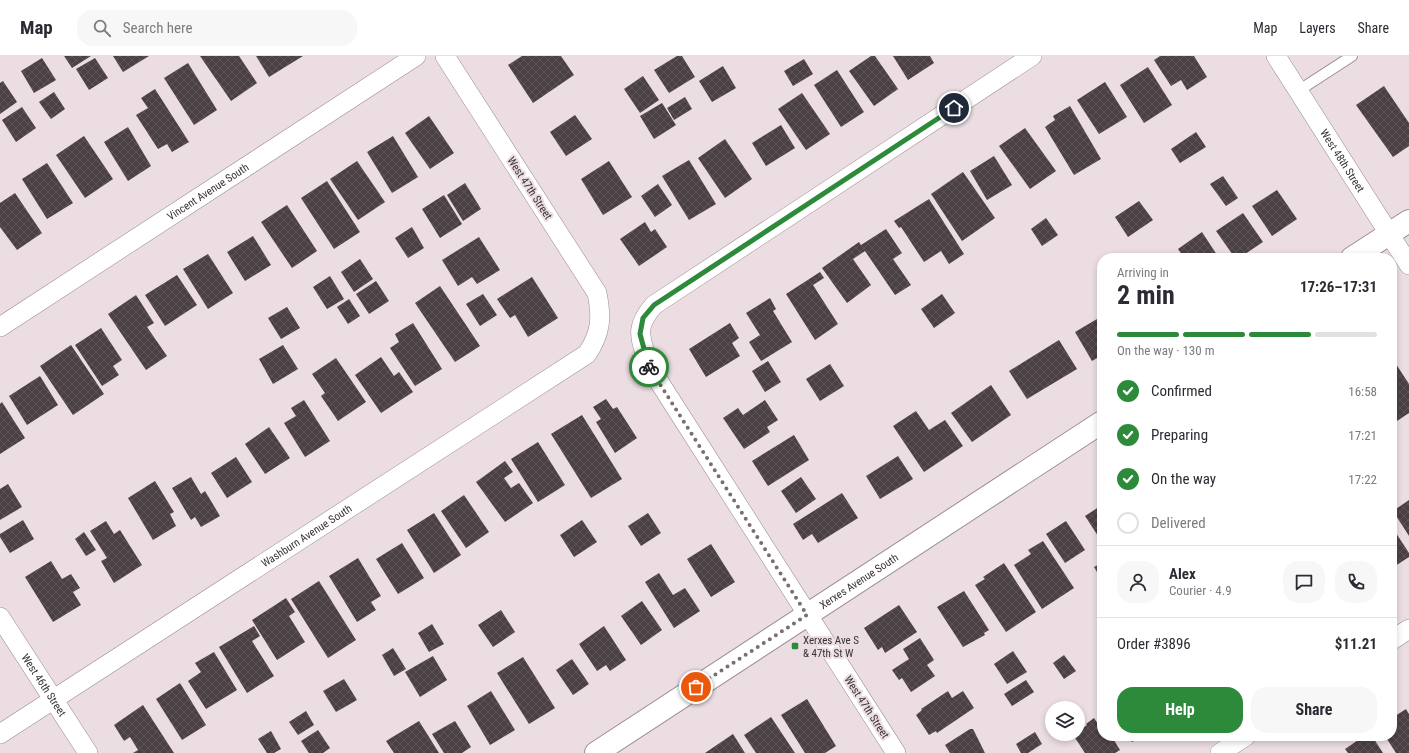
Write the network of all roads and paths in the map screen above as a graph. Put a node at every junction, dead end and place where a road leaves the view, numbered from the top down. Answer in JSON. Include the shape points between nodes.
{"nodes":[{"id":1,"x":416,"y":56,"type":"edge"},
{"id":2,"x":445,"y":56,"type":"edge"},
{"id":3,"x":1032,"y":56,"type":"edge"},
{"id":4,"x":1276,"y":56,"type":"edge"},
{"id":5,"x":1352,"y":56,"type":"edge"},
{"id":6,"x":1298,"y":91,"type":"junction"},
{"id":7,"x":1409,"y":221,"type":"edge"},
{"id":8,"x":1389,"y":234,"type":"junction"},
{"id":9,"x":1360,"y":253,"type":"edge"},
{"id":10,"x":1409,"y":266,"type":"edge"},
{"id":11,"x":600,"y":326,"type":"joint"},
{"id":12,"x":0,"y":327,"type":"edge"},
{"id":13,"x":1097,"y":425,"type":"edge"},
{"id":14,"x":807,"y":615,"type":"junction"},
{"id":15,"x":0,"y":617,"type":"edge"},
{"id":16,"x":1409,"y":629,"type":"edge"},
{"id":17,"x":1397,"y":637,"type":"edge"},
{"id":18,"x":53,"y":699,"type":"junction"},
{"id":19,"x":0,"y":734,"type":"edge"},
{"id":20,"x":1238,"y":741,"type":"edge"},
{"id":21,"x":88,"y":753,"type":"edge"},
{"id":22,"x":596,"y":753,"type":"edge"},
{"id":23,"x":896,"y":753,"type":"edge"},
{"id":24,"x":1220,"y":753,"type":"edge"}],
"edges":[{"from":1,"to":12,"type":"street","name":"Vincent Avenue South"},
{"from":2,"to":11,"type":"street","name":"West 47th Street","via":[[597,293],[601,310]]},
{"from":3,"to":14,"type":"street","name":"West 47th Street","via":[[654,305],[643,318],[640,334],[649,366]]},
{"from":4,"to":6,"type":"street","name":"West 48th Street"},
{"from":5,"to":6,"type":"lane"},
{"from":6,"to":8,"type":"street","name":"West 48th Street"},
{"from":7,"to":8,"type":"street"},
{"from":8,"to":9,"type":"street"},
{"from":8,"to":10,"type":"street","name":"West 48th Street"},
{"from":11,"to":18,"type":"street","name":"Washburn Avenue South","via":[[596,341],[587,354]]},
{"from":13,"to":14,"type":"street","name":"Xerxes Avenue South"},
{"from":14,"to":22,"type":"street","name":"Xerxes Avenue South"},
{"from":14,"to":23,"type":"street","name":"West 47th Street"},
{"from":15,"to":18,"type":"street","name":"West 46th Street"},
{"from":16,"to":17,"type":"street"},
{"from":18,"to":19,"type":"street","name":"Washburn Avenue South"},
{"from":18,"to":21,"type":"street","name":"West 46th Street"},
{"from":20,"to":24,"type":"street"}]}
